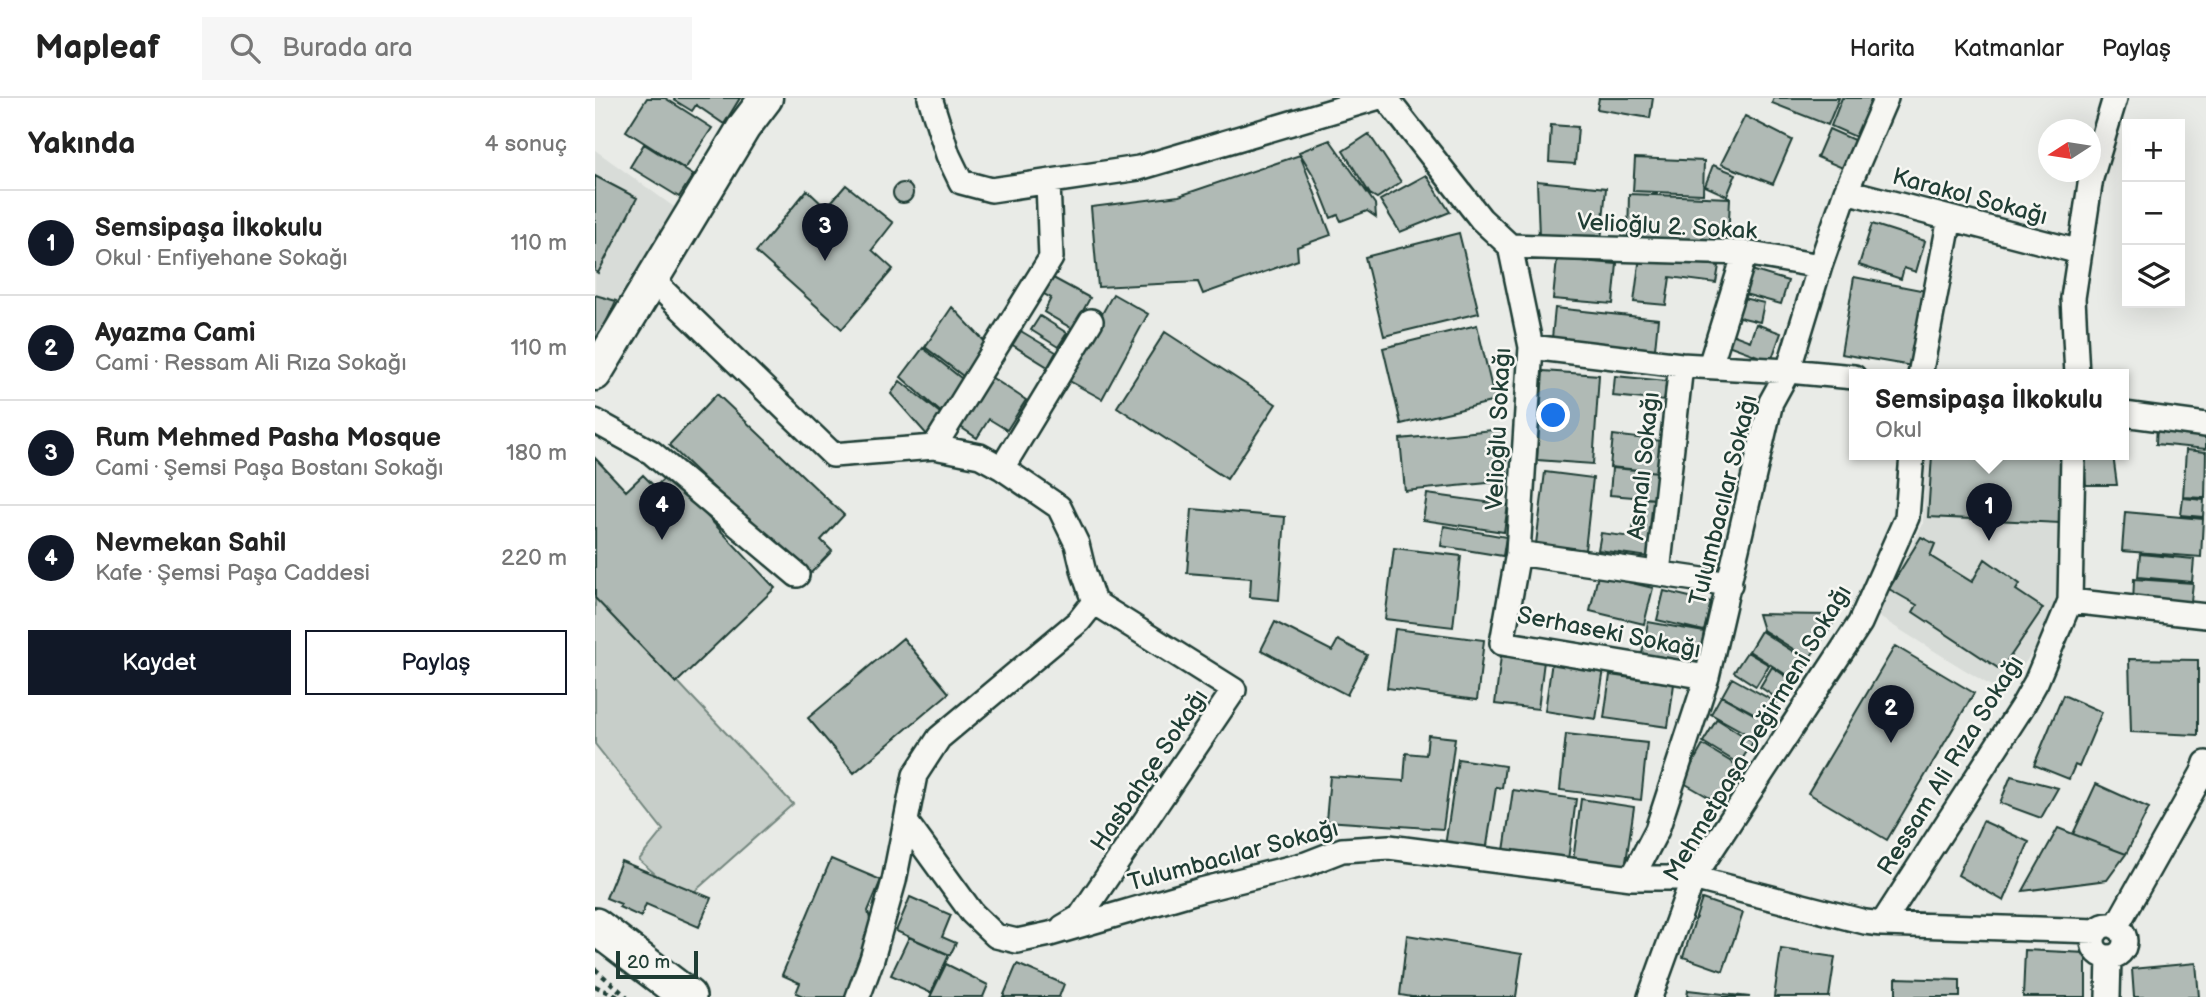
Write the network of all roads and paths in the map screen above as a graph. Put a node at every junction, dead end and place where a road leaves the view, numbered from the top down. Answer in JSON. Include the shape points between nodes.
{"nodes":[{"id":1,"x":767,"y":98,"type":"edge"},
{"id":2,"x":930,"y":98,"type":"edge"},
{"id":3,"x":1376,"y":98,"type":"edge"},
{"id":4,"x":1386,"y":98,"type":"edge"},
{"id":5,"x":1886,"y":98,"type":"edge"},
{"id":6,"x":2115,"y":98,"type":"edge"},
{"id":7,"x":1048,"y":183,"type":"junction"},
{"id":8,"x":1846,"y":191,"type":"junction"},
{"id":9,"x":1950,"y":218,"type":"junction"},
{"id":10,"x":1510,"y":246,"type":"junction"},
{"id":11,"x":2080,"y":252,"type":"junction"},
{"id":12,"x":1745,"y":253,"type":"junction"},
{"id":13,"x":1820,"y":266,"type":"junction"},
{"id":14,"x":651,"y":279,"type":"junction"},
{"id":15,"x":1091,"y":321,"type":"dead end"},
{"id":16,"x":1531,"y":347,"type":"junction"},
{"id":17,"x":1681,"y":365,"type":"junction"},
{"id":18,"x":1710,"y":366,"type":"junction"},
{"id":19,"x":1921,"y":369,"type":"edge"},
{"id":20,"x":2077,"y":369,"type":"edge"},
{"id":21,"x":1788,"y":371,"type":"junction"},
{"id":22,"x":595,"y":374,"type":"edge"},
{"id":23,"x":1849,"y":377,"type":"edge"},
{"id":24,"x":2129,"y":415,"type":"edge"},
{"id":25,"x":595,"y":421,"type":"edge"},
{"id":26,"x":2206,"y":425,"type":"edge"},
{"id":27,"x":934,"y":447,"type":"junction"},
{"id":28,"x":1912,"y":460,"type":"edge"},
{"id":29,"x":2073,"y":460,"type":"edge"},
{"id":30,"x":1002,"y":468,"type":"junction"},
{"id":31,"x":1518,"y":553,"type":"junction"},
{"id":32,"x":1658,"y":572,"type":"junction"},
{"id":33,"x":797,"y":575,"type":"dead end"},
{"id":34,"x":1730,"y":584,"type":"junction"},
{"id":35,"x":2070,"y":601,"type":"junction"},
{"id":36,"x":1094,"y":602,"type":"junction"},
{"id":37,"x":2206,"y":616,"type":"edge"},
{"id":38,"x":1707,"y":677,"type":"junction"},
{"id":39,"x":2206,"y":763,"type":"edge"},
{"id":40,"x":906,"y":822,"type":"junction"},
{"id":41,"x":1632,"y":878,"type":"junction"},
{"id":42,"x":1693,"y":878,"type":"junction"},
{"id":43,"x":1882,"y":924,"type":"junction"},
{"id":44,"x":595,"y":926,"type":"edge"},
{"id":45,"x":2106,"y":929,"type":"junction"},
{"id":46,"x":1050,"y":934,"type":"junction"},
{"id":47,"x":595,"y":950,"type":"edge"},
{"id":48,"x":595,"y":969,"type":"edge"},
{"id":49,"x":595,"y":986,"type":"edge"},
{"id":50,"x":618,"y":997,"type":"edge"},
{"id":51,"x":627,"y":997,"type":"edge"},
{"id":52,"x":650,"y":997,"type":"edge"},
{"id":53,"x":688,"y":997,"type":"edge"},
{"id":54,"x":857,"y":997,"type":"edge"},
{"id":55,"x":1650,"y":997,"type":"edge"},
{"id":56,"x":2108,"y":997,"type":"edge"}],
"edges":[{"from":1,"to":14,"type":"street","via":[[744,127]]},
{"from":2,"to":7,"type":"street","via":[[961,182],[991,190]]},
{"from":3,"to":7,"type":"street","via":[[1139,168]]},
{"from":4,"to":10,"type":"street","via":[[1481,219]]},
{"from":5,"to":8,"type":"street","name":"Tulumbacılar Sokağı"},
{"from":6,"to":11,"type":"street","via":[[2091,178]]},
{"from":7,"to":27,"type":"street","via":[[1051,258]]},
{"from":8,"to":9,"type":"street","name":"Karakol Sokağı"},
{"from":8,"to":13,"type":"street","name":"Tulumbacılar Sokağı"},
{"from":9,"to":11,"type":"street","name":"Karakol Sokağı"},
{"from":9,"to":19,"type":"street"},
{"from":10,"to":12,"type":"street","name":"Velioğlu 2. Sokak"},
{"from":10,"to":16,"type":"street","name":"Velioğlu Sokağı"},
{"from":11,"to":20,"type":"street","via":[[2073,298]]},
{"from":12,"to":13,"type":"street","name":"Velioğlu 2. Sokak"},
{"from":12,"to":18,"type":"street"},
{"from":13,"to":21,"type":"street","name":"Tulumbacılar Sokağı"},
{"from":14,"to":22,"type":"street"},
{"from":14,"to":27,"type":"street","via":[[833,455]]},
{"from":15,"to":30,"type":"street"},
{"from":16,"to":17,"type":"street"},
{"from":16,"to":31,"type":"street","name":"Velioğlu Sokağı"},
{"from":17,"to":18,"type":"street"},
{"from":17,"to":32,"type":"street","name":"Asmalı Sokağı"},
{"from":18,"to":21,"type":"street"},
{"from":21,"to":23,"type":"street"},
{"from":21,"to":34,"type":"street","name":"Tulumbacılar Sokağı","via":[[1771,401]]},
{"from":24,"to":26,"type":"street"},
{"from":25,"to":33,"type":"street","via":[[651,452]]},
{"from":27,"to":30,"type":"street","via":[[980,456]]},
{"from":28,"to":42,"type":"street","name":"Mehmetpaşa Değirmeni Sokağı","via":[[1907,517],[1860,623]]},
{"from":29,"to":35,"type":"street"},
{"from":30,"to":36,"type":"street","via":[[1059,507],[1077,544]]},
{"from":31,"to":32,"type":"street"},
{"from":31,"to":38,"type":"street","name":"Serhaseki Sokağı","via":[[1502,643]]},
{"from":32,"to":34,"type":"street"},
{"from":34,"to":38,"type":"street","name":"Tulumbacılar Sokağı"},
{"from":35,"to":37,"type":"street"},
{"from":35,"to":43,"type":"street","name":"Ressam Ali Rıza Sokağı","via":[[2022,707]]},
{"from":36,"to":40,"type":"street","via":[[1079,621],[939,738],[915,775]]},
{"from":36,"to":46,"type":"street","name":"Hasbahçe Sokağı","via":[[1234,690],[1080,917]]},
{"from":38,"to":41,"type":"street","name":"Tulumbacılar Sokağı","via":[[1657,831]]},
{"from":39,"to":45,"type":"street"},
{"from":40,"to":46,"type":"street","name":"Tulumbacılar Sokağı","via":[[972,913],[996,936],[1017,941]]},
{"from":40,"to":54,"type":"street","via":[[894,881]]},
{"from":41,"to":42,"type":"street","name":"Tulumbacılar Sokağı"},
{"from":41,"to":46,"type":"street","name":"Tulumbacılar Sokağı","via":[[1389,847],[1342,850],[1306,864]]},
{"from":42,"to":43,"type":"street"},
{"from":42,"to":55,"type":"street","name":"Mehmetpaşa Değirmeni Sokağı"},
{"from":43,"to":45,"type":"street"},
{"from":44,"to":53,"type":"main road"},
{"from":45,"to":56,"type":"street","via":[[2123,934],[2124,945],[2109,957]]},
{"from":47,"to":52,"type":"main road"},
{"from":48,"to":51,"type":"path"},
{"from":49,"to":50,"type":"path"}]}
